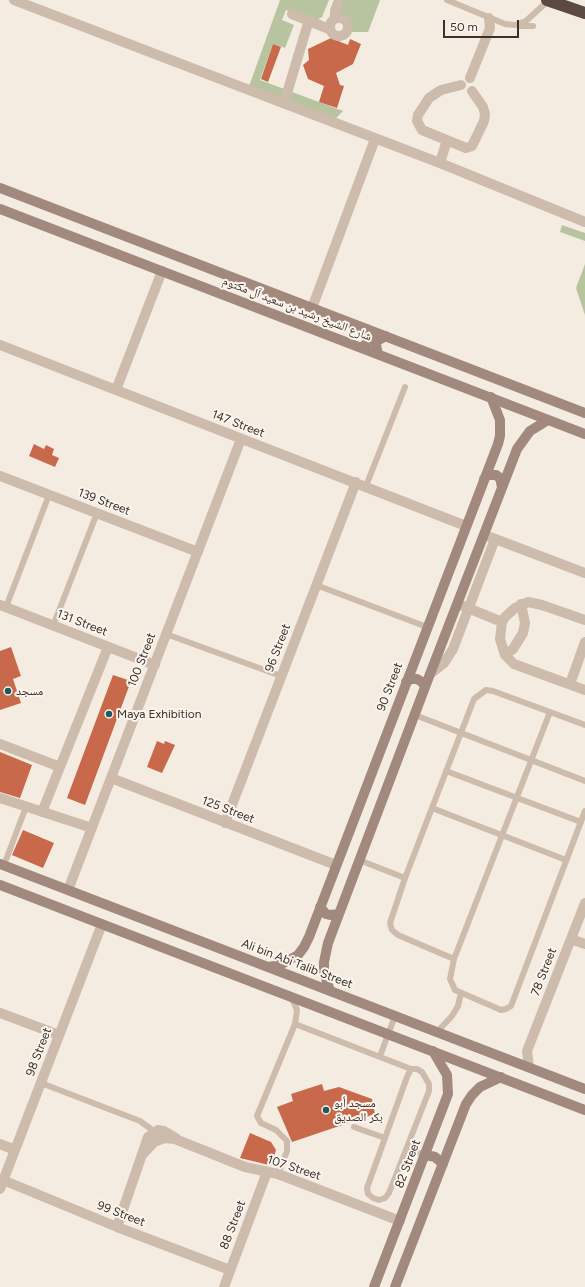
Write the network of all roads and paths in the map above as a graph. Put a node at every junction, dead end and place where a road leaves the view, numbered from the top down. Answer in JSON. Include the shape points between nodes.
{"nodes":[{"id":1,"x":14,"y":0,"type":"edge"},
{"id":2,"x":339,"y":0,"type":"edge"},
{"id":3,"x":447,"y":0,"type":"edge"},
{"id":4,"x":548,"y":0,"type":"edge"},
{"id":5,"x":585,"y":13,"type":"edge"},
{"id":6,"x":292,"y":14,"type":"dead end"},
{"id":7,"x":335,"y":18,"type":"junction"},
{"id":8,"x":489,"y":18,"type":"junction"},
{"id":9,"x":308,"y":20,"type":"junction"},
{"id":10,"x":515,"y":26,"type":"junction"},
{"id":11,"x":533,"y":26,"type":"dead end"},
{"id":12,"x":329,"y":30,"type":"junction"},
{"id":13,"x":470,"y":78,"type":"junction"},
{"id":14,"x":462,"y":85,"type":"junction"},
{"id":15,"x":472,"y":91,"type":"junction"},
{"id":16,"x":284,"y":103,"type":"junction"},
{"id":17,"x":375,"y":139,"type":"junction"},
{"id":18,"x":447,"y":140,"type":"junction"},
{"id":19,"x":440,"y":163,"type":"junction"},
{"id":20,"x":0,"y":188,"type":"edge"},
{"id":21,"x":0,"y":209,"type":"edge"},
{"id":22,"x":585,"y":222,"type":"edge"},
{"id":23,"x":162,"y":271,"type":"junction"},
{"id":24,"x":312,"y":308,"type":"junction"},
{"id":25,"x":368,"y":329,"type":"junction"},
{"id":26,"x":386,"y":336,"type":"junction"},
{"id":27,"x":0,"y":345,"type":"edge"},
{"id":28,"x":361,"y":348,"type":"junction"},
{"id":29,"x":378,"y":354,"type":"junction"},
{"id":30,"x":405,"y":387,"type":"dead end"},
{"id":31,"x":116,"y":390,"type":"junction"},
{"id":32,"x":491,"y":398,"type":"junction"},
{"id":33,"x":585,"y":413,"type":"edge"},
{"id":34,"x":548,"y":420,"type":"junction"},
{"id":35,"x":585,"y":434,"type":"edge"},
{"id":36,"x":241,"y":439,"type":"junction"},
{"id":37,"x":0,"y":476,"type":"edge"},
{"id":38,"x":484,"y":479,"type":"junction"},
{"id":39,"x":356,"y":482,"type":"junction"},
{"id":40,"x":366,"y":486,"type":"junction"},
{"id":41,"x":502,"y":487,"type":"junction"},
{"id":42,"x":49,"y":495,"type":"junction"},
{"id":43,"x":97,"y":513,"type":"junction"},
{"id":44,"x":466,"y":526,"type":"junction"},
{"id":45,"x":484,"y":534,"type":"junction"},
{"id":46,"x":495,"y":539,"type":"junction"},
{"id":47,"x":198,"y":552,"type":"junction"},
{"id":48,"x":585,"y":573,"type":"edge"},
{"id":49,"x":316,"y":585,"type":"junction"},
{"id":50,"x":457,"y":604,"type":"junction"},
{"id":51,"x":521,"y":604,"type":"junction"},
{"id":52,"x":3,"y":606,"type":"edge"},
{"id":53,"x":468,"y":609,"type":"junction"},
{"id":54,"x":585,"y":620,"type":"edge"},
{"id":55,"x":502,"y":622,"type":"junction"},
{"id":56,"x":53,"y":626,"type":"junction"},
{"id":57,"x":427,"y":627,"type":"junction"},
{"id":58,"x":166,"y":634,"type":"junction"},
{"id":59,"x":585,"y":642,"type":"edge"},
{"id":60,"x":108,"y":647,"type":"junction"},
{"id":61,"x":505,"y":655,"type":"junction"},
{"id":62,"x":155,"y":665,"type":"junction"},
{"id":63,"x":412,"y":667,"type":"junction"},
{"id":64,"x":430,"y":674,"type":"junction"},
{"id":65,"x":281,"y":676,"type":"junction"},
{"id":66,"x":406,"y":682,"type":"junction"},
{"id":67,"x":570,"y":684,"type":"junction"},
{"id":68,"x":425,"y":687,"type":"junction"},
{"id":69,"x":585,"y":690,"type":"edge"},
{"id":70,"x":550,"y":712,"type":"junction"},
{"id":71,"x":415,"y":715,"type":"junction"},
{"id":72,"x":585,"y":725,"type":"edge"},
{"id":73,"x":461,"y":733,"type":"junction"},
{"id":74,"x":0,"y":744,"type":"edge"},
{"id":75,"x":531,"y":760,"type":"junction"},
{"id":76,"x":60,"y":767,"type":"junction"},
{"id":77,"x":446,"y":771,"type":"junction"},
{"id":78,"x":111,"y":778,"type":"junction"},
{"id":79,"x":585,"y":781,"type":"edge"},
{"id":80,"x":0,"y":798,"type":"edge"},
{"id":81,"x":517,"y":798,"type":"junction"},
{"id":82,"x":26,"y":807,"type":"junction"},
{"id":83,"x":432,"y":808,"type":"junction"},
{"id":84,"x":585,"y":811,"type":"edge"},
{"id":85,"x":42,"y":812,"type":"junction"},
{"id":86,"x":581,"y":822,"type":"junction"},
{"id":87,"x":225,"y":823,"type":"junction"},
{"id":88,"x":92,"y":828,"type":"junction"},
{"id":89,"x":502,"y":835,"type":"junction"},
{"id":90,"x":360,"y":860,"type":"junction"},
{"id":91,"x":566,"y":860,"type":"junction"},
{"id":92,"x":2,"y":864,"type":"edge"},
{"id":93,"x":336,"y":865,"type":"junction"},
{"id":94,"x":405,"y":878,"type":"junction"},
{"id":95,"x":0,"y":885,"type":"edge"},
{"id":96,"x":68,"y":890,"type":"junction"},
{"id":97,"x":585,"y":903,"type":"edge"},
{"id":98,"x":320,"y":907,"type":"junction"},
{"id":99,"x":339,"y":914,"type":"junction"},
{"id":100,"x":102,"y":924,"type":"junction"},
{"id":101,"x":571,"y":939,"type":"junction"},
{"id":102,"x":585,"y":944,"type":"edge"},
{"id":103,"x":454,"y":959,"type":"junction"},
{"id":104,"x":269,"y":967,"type":"junction"},
{"id":105,"x":330,"y":991,"type":"junction"},
{"id":106,"x":461,"y":993,"type":"junction"},
{"id":107,"x":291,"y":997,"type":"junction"},
{"id":108,"x":0,"y":1013,"type":"edge"},
{"id":109,"x":395,"y":1016,"type":"junction"},
{"id":110,"x":295,"y":1024,"type":"junction"},
{"id":111,"x":437,"y":1032,"type":"junction"},
{"id":112,"x":388,"y":1034,"type":"junction"},
{"id":113,"x":60,"y":1035,"type":"junction"},
{"id":114,"x":433,"y":1051,"type":"junction"},
{"id":115,"x":527,"y":1051,"type":"junction"},
{"id":116,"x":380,"y":1056,"type":"junction"},
{"id":117,"x":514,"y":1061,"type":"junction"},
{"id":118,"x":529,"y":1067,"type":"junction"},
{"id":119,"x":411,"y":1070,"type":"junction"},
{"id":120,"x":501,"y":1077,"type":"junction"},
{"id":121,"x":41,"y":1083,"type":"junction"},
{"id":122,"x":585,"y":1089,"type":"edge"},
{"id":123,"x":585,"y":1110,"type":"edge"},
{"id":124,"x":354,"y":1127,"type":"dead end"},
{"id":125,"x":152,"y":1132,"type":"junction"},
{"id":126,"x":385,"y":1138,"type":"junction"},
{"id":127,"x":180,"y":1140,"type":"junction"},
{"id":128,"x":0,"y":1144,"type":"edge"},
{"id":129,"x":406,"y":1149,"type":"junction"},
{"id":130,"x":15,"y":1150,"type":"junction"},
{"id":131,"x":143,"y":1154,"type":"junction"},
{"id":132,"x":426,"y":1155,"type":"junction"},
{"id":133,"x":442,"y":1164,"type":"junction"},
{"id":134,"x":267,"y":1172,"type":"junction"},
{"id":135,"x":278,"y":1174,"type":"junction"},
{"id":136,"x":2,"y":1185,"type":"edge"},
{"id":137,"x":400,"y":1221,"type":"junction"},
{"id":138,"x":117,"y":1227,"type":"junction"},
{"id":139,"x":230,"y":1270,"type":"junction"},
{"id":140,"x":224,"y":1287,"type":"edge"},
{"id":141,"x":374,"y":1287,"type":"edge"},
{"id":142,"x":395,"y":1287,"type":"edge"}],
"edges":[{"from":1,"to":16,"type":"street"},
{"from":2,"to":7,"type":"street"},
{"from":3,"to":8,"type":"lane"},
{"from":4,"to":5,"type":"highway"},
{"from":4,"to":10,"type":"lane","via":[[526,21]]},
{"from":6,"to":9,"type":"street"},
{"from":7,"to":12,"type":"street","via":[[330,23]]},
{"from":7,"to":12,"type":"street","via":[[346,21],[348,30],[343,36],[338,37]]},
{"from":8,"to":10,"type":"lane"},
{"from":8,"to":13,"type":"street","via":[[490,28]]},
{"from":9,"to":12,"type":"street"},
{"from":9,"to":16,"type":"street"},
{"from":10,"to":11,"type":"lane"},
{"from":13,"to":14,"type":"street","via":[[465,79]]},
{"from":13,"to":15,"type":"street","via":[[475,83]]},
{"from":14,"to":15,"type":"street","via":[[467,92]]},
{"from":14,"to":18,"type":"street","via":[[435,93],[418,115],[417,120],[422,130]]},
{"from":15,"to":18,"type":"street","via":[[485,114],[474,143],[466,148]]},
{"from":16,"to":17,"type":"street"},
{"from":17,"to":19,"type":"street"},
{"from":17,"to":24,"type":"street"},
{"from":18,"to":19,"type":"street"},
{"from":19,"to":22,"type":"street"},
{"from":20,"to":24,"type":"street","name":"شارع الشيخ رشيد بن سعيد آل مكتوم"},
{"from":21,"to":23,"type":"street","name":"شارع الشيخ رشيد بن سعيد آل مكتوم"},
{"from":23,"to":28,"type":"street","name":"شارع الشيخ رشيد بن سعيد آل مكتوم"},
{"from":23,"to":31,"type":"street"},
{"from":24,"to":25,"type":"street","name":"شارع الشيخ رشيد بن سعيد آل مكتوم"},
{"from":25,"to":26,"type":"street","name":"شارع الشيخ رشيد بن سعيد آل مكتوم"},
{"from":25,"to":28,"type":"street","via":[[370,338]]},
{"from":26,"to":29,"type":"street","via":[[376,345]]},
{"from":26,"to":33,"type":"street","name":"شارع الشيخ رشيد بن سعيد آل مكتوم"},
{"from":27,"to":31,"type":"street","name":"147 Street"},
{"from":28,"to":29,"type":"street","name":"شارع الشيخ رشيد بن سعيد آل مكتوم"},
{"from":29,"to":32,"type":"street","name":"شارع الشيخ رشيد بن سعيد آل مكتوم"},
{"from":30,"to":40,"type":"lane"},
{"from":31,"to":36,"type":"street","name":"147 Street"},
{"from":32,"to":34,"type":"street","name":"شارع الشيخ رشيد بن سعيد آل مكتوم"},
{"from":32,"to":38,"type":"street","name":"90 Street","via":[[498,412],[501,428],[498,444]]},
{"from":34,"to":35,"type":"street","name":"شارع الشيخ رشيد بن سعيد آل مكتوم"},
{"from":34,"to":41,"type":"street","via":[[522,439]]},
{"from":36,"to":39,"type":"street","name":"147 Street"},
{"from":36,"to":47,"type":"street","name":"100 Street"},
{"from":37,"to":42,"type":"street","name":"139 Street"},
{"from":38,"to":41,"type":"street","via":[[487,475],[496,475],[500,478]]},
{"from":38,"to":44,"type":"street","name":"90 Street"},
{"from":39,"to":40,"type":"street","name":"147 Street"},
{"from":39,"to":49,"type":"street","name":"96 Street"},
{"from":40,"to":44,"type":"street","name":"147 Street"},
{"from":41,"to":45,"type":"street"},
{"from":42,"to":43,"type":"street","name":"139 Street"},
{"from":42,"to":52,"type":"lane"},
{"from":43,"to":47,"type":"street","name":"139 Street"},
{"from":43,"to":56,"type":"lane"},
{"from":44,"to":57,"type":"street","name":"90 Street"},
{"from":45,"to":46,"type":"street"},
{"from":45,"to":50,"type":"street"},
{"from":46,"to":48,"type":"street"},
{"from":46,"to":53,"type":"street"},
{"from":47,"to":58,"type":"street","name":"100 Street"},
{"from":49,"to":57,"type":"lane"},
{"from":49,"to":65,"type":"street","name":"96 Street"},
{"from":50,"to":53,"type":"street"},
{"from":50,"to":64,"type":"street"},
{"from":51,"to":54,"type":"street","via":[[535,602]]},
{"from":51,"to":55,"type":"street"},
{"from":51,"to":61,"type":"street","via":[[525,618],[523,633],[516,645]]},
{"from":52,"to":56,"type":"street","name":"131 Street"},
{"from":53,"to":55,"type":"street"},
{"from":53,"to":64,"type":"street","via":[[449,657]]},
{"from":55,"to":61,"type":"street","via":[[500,639]]},
{"from":56,"to":60,"type":"street","name":"131 Street"},
{"from":57,"to":63,"type":"street","name":"90 Street"},
{"from":58,"to":62,"type":"street","name":"100 Street"},
{"from":58,"to":65,"type":"lane"},
{"from":59,"to":67,"type":"street"},
{"from":60,"to":62,"type":"street","name":"131 Street"},
{"from":60,"to":76,"type":"street"},
{"from":61,"to":67,"type":"street","via":[[514,664]]},
{"from":62,"to":78,"type":"street","name":"100 Street"},
{"from":63,"to":64,"type":"street","via":[[420,674]]},
{"from":63,"to":66,"type":"street","name":"90 Street"},
{"from":64,"to":68,"type":"street"},
{"from":65,"to":87,"type":"street","name":"96 Street"},
{"from":66,"to":68,"type":"street","via":[[417,678]]},
{"from":66,"to":93,"type":"street","name":"90 Street"},
{"from":67,"to":69,"type":"street"},
{"from":68,"to":71,"type":"street"},
{"from":70,"to":72,"type":"lane"},
{"from":70,"to":73,"type":"lane","via":[[486,690],[474,699]]},
{"from":70,"to":75,"type":"lane"},
{"from":71,"to":73,"type":"lane"},
{"from":71,"to":90,"type":"street"},
{"from":73,"to":75,"type":"lane"},
{"from":73,"to":77,"type":"lane"},
{"from":74,"to":76,"type":"street"},
{"from":75,"to":79,"type":"lane"},
{"from":75,"to":81,"type":"lane"},
{"from":76,"to":85,"type":"street"},
{"from":77,"to":81,"type":"lane"},
{"from":77,"to":83,"type":"lane"},
{"from":78,"to":87,"type":"street","name":"125 Street"},
{"from":78,"to":88,"type":"street","name":"100 Street"},
{"from":80,"to":82,"type":"street"},
{"from":81,"to":86,"type":"lane"},
{"from":81,"to":89,"type":"lane"},
{"from":82,"to":85,"type":"street"},
{"from":82,"to":92,"type":"lane"},
{"from":83,"to":89,"type":"lane"},
{"from":83,"to":94,"type":"lane"},
{"from":84,"to":86,"type":"lane"},
{"from":85,"to":88,"type":"street"},
{"from":86,"to":91,"type":"lane"},
{"from":87,"to":93,"type":"street","name":"125 Street"},
{"from":88,"to":96,"type":"street","name":"100 Street"},
{"from":89,"to":91,"type":"lane"},
{"from":89,"to":103,"type":"lane"},
{"from":90,"to":94,"type":"lane"},
{"from":90,"to":99,"type":"street"},
{"from":91,"to":106,"type":"lane","via":[[511,1006],[501,1010]]},
{"from":92,"to":96,"type":"street","name":"Ali bin Abi Talib Street"},
{"from":93,"to":98,"type":"street","name":"90 Street"},
{"from":94,"to":103,"type":"lane","via":[[390,917],[392,930]]},
{"from":95,"to":100,"type":"street"},
{"from":96,"to":104,"type":"street","name":"Ali bin Abi Talib Street"},
{"from":97,"to":101,"type":"street","name":"78 Street"},
{"from":98,"to":99,"type":"street","via":[[326,914]]},
{"from":98,"to":104,"type":"street","name":"90 Street","via":[[301,951],[289,961]]},
{"from":99,"to":105,"type":"street","via":[[324,962],[324,972]]},
{"from":100,"to":107,"type":"street"},
{"from":100,"to":113,"type":"street","name":"98 Street"},
{"from":101,"to":102,"type":"street"},
{"from":101,"to":115,"type":"street","name":"78 Street"},
{"from":103,"to":106,"type":"lane","via":[[451,985]]},
{"from":104,"to":105,"type":"street","name":"Ali bin Abi Talib Street"},
{"from":105,"to":109,"type":"street","name":"Ali bin Abi Talib Street"},
{"from":106,"to":111,"type":"lane","via":[[452,1016]]},
{"from":107,"to":110,"type":"lane","via":[[297,1010]]},
{"from":107,"to":112,"type":"street"},
{"from":108,"to":113,"type":"street"},
{"from":109,"to":111,"type":"street","name":"Ali bin Abi Talib Street"},
{"from":109,"to":112,"type":"lane"},
{"from":110,"to":116,"type":"lane"},
{"from":110,"to":135,"type":"lane","via":[[258,1116],[261,1123],[276,1130],[287,1141],[287,1151]]},
{"from":111,"to":117,"type":"street","name":"Ali bin Abi Talib Street"},
{"from":112,"to":114,"type":"street"},
{"from":112,"to":116,"type":"lane"},
{"from":113,"to":121,"type":"street","name":"98 Street"},
{"from":114,"to":120,"type":"street"},
{"from":114,"to":132,"type":"street","name":"82 Street","via":[[445,1071],[449,1085]]},
{"from":115,"to":117,"type":"street"},
{"from":115,"to":118,"type":"street","name":"78 Street"},
{"from":116,"to":119,"type":"lane"},
{"from":117,"to":118,"type":"street","name":"Ali bin Abi Talib Street"},
{"from":118,"to":122,"type":"street","name":"Ali bin Abi Talib Street"},
{"from":119,"to":126,"type":"lane"},
{"from":119,"to":129,"type":"lane","via":[[417,1069],[422,1072],[429,1084],[429,1091]]},
{"from":120,"to":123,"type":"street"},
{"from":120,"to":133,"type":"street","via":[[480,1087],[472,1095]]},
{"from":121,"to":125,"type":"lane","via":[[140,1121],[151,1128]]},
{"from":121,"to":130,"type":"street","name":"98 Street"},
{"from":124,"to":126,"type":"lane"},
{"from":125,"to":127,"type":"street","name":"107 Street","via":[[164,1131]]},
{"from":125,"to":131,"type":"street","name":"107 Street"},
{"from":126,"to":129,"type":"lane","via":[[367,1188],[368,1194],[373,1198],[379,1200],[389,1193]]},
{"from":127,"to":131,"type":"street","name":"107 Street","via":[[159,1140],[149,1145]]},
{"from":127,"to":134,"type":"street","name":"107 Street","via":[[245,1168]]},
{"from":128,"to":130,"type":"street"},
{"from":129,"to":132,"type":"lane"},
{"from":130,"to":136,"type":"street","name":"98 Street"},
{"from":131,"to":138,"type":"street","name":"107 Street"},
{"from":132,"to":133,"type":"street","via":[[435,1157]]},
{"from":132,"to":137,"type":"street","name":"82 Street"},
{"from":133,"to":142,"type":"street"},
{"from":134,"to":135,"type":"street","name":"107 Street"},
{"from":134,"to":139,"type":"street","name":"88 Street"},
{"from":135,"to":137,"type":"street","name":"107 Street"},
{"from":136,"to":138,"type":"street","name":"99 Street"},
{"from":137,"to":141,"type":"street","name":"82 Street"},
{"from":138,"to":139,"type":"street","name":"99 Street"},
{"from":139,"to":140,"type":"street","name":"88 Street"}]}
